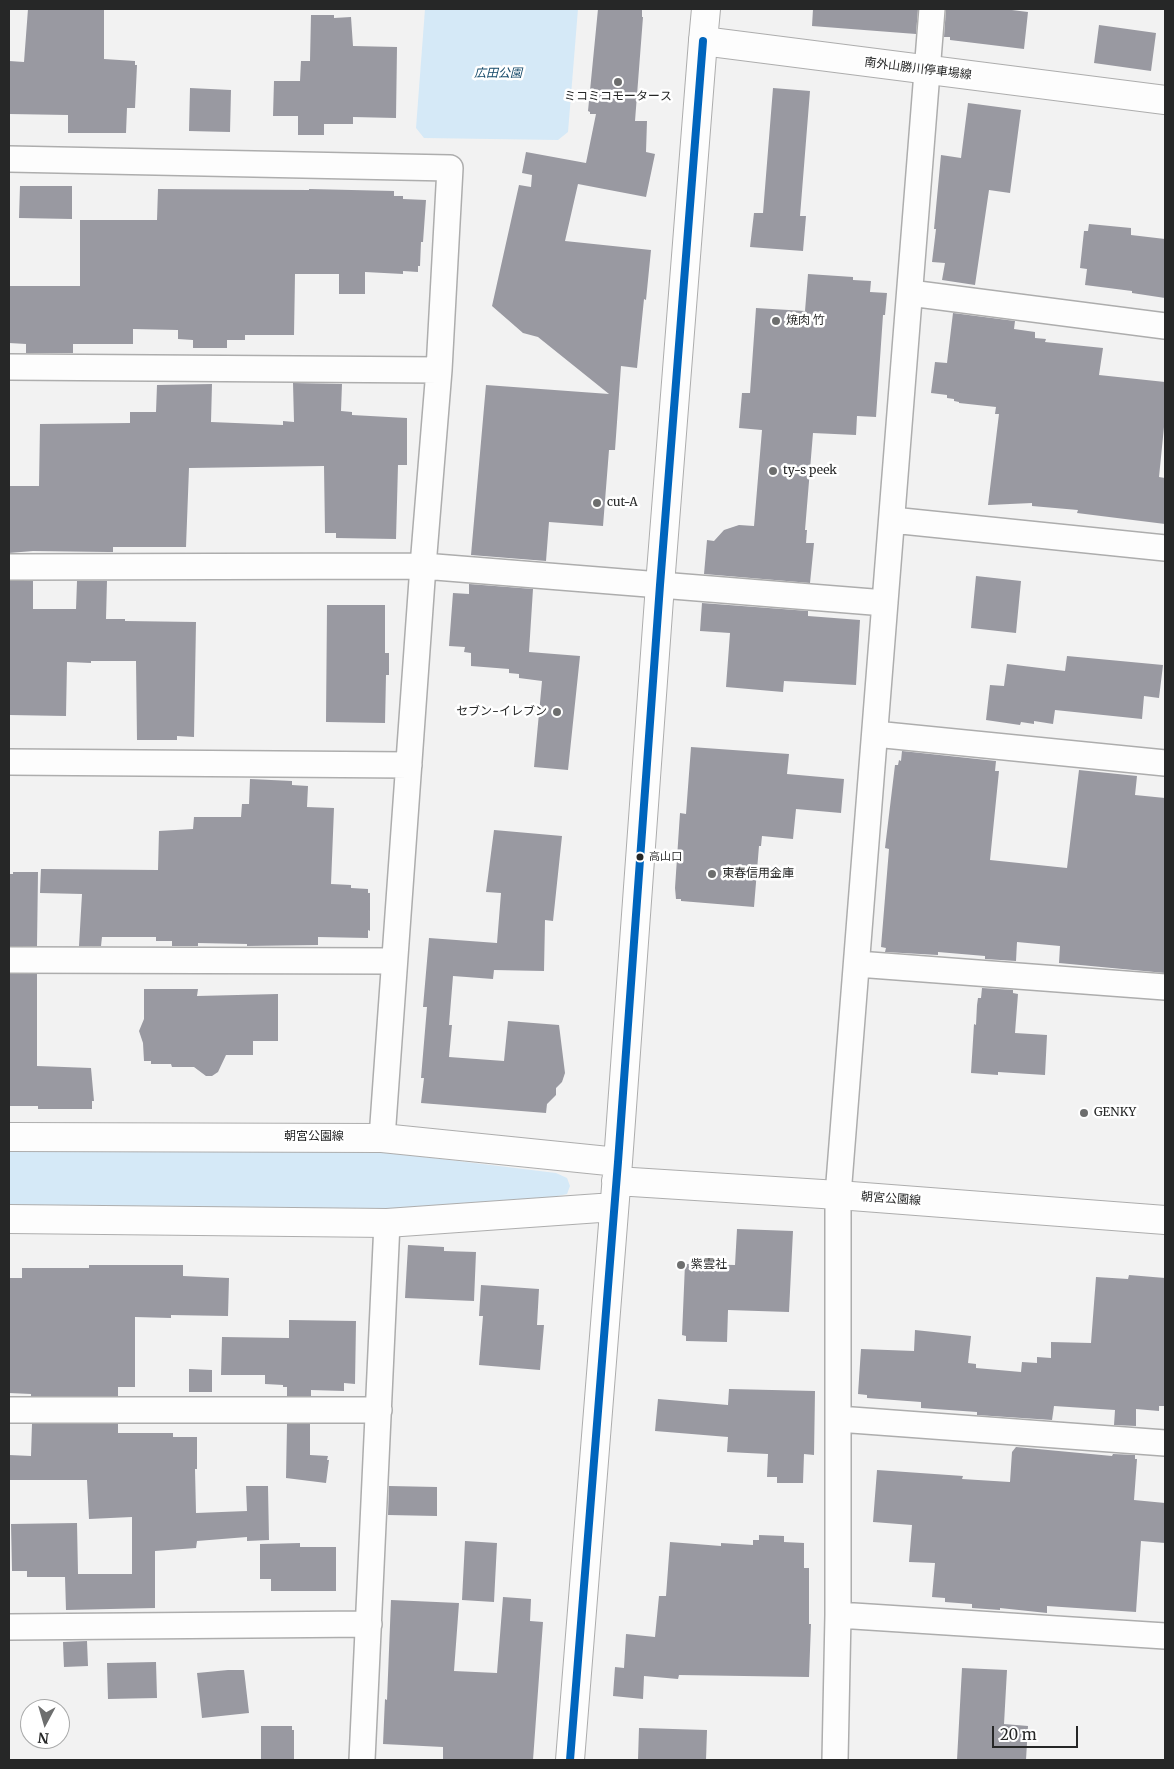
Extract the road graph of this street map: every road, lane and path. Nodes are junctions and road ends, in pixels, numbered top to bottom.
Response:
1 (706, 9) edge
2 (932, 9) edge
3 (703, 41) junction
4 (927, 71) junction
5 (1165, 100) edge
6 (9, 160) edge
7 (910, 293) junction
8 (1165, 326) edge
9 (9, 367) edge
10 (439, 370) junction
11 (892, 520) junction
12 (1165, 548) edge
13 (423, 566) junction
14 (9, 567) edge
15 (660, 585) junction
16 (885, 603) junction
17 (875, 734) junction
18 (9, 762) edge
19 (1165, 763) edge
20 (409, 765) junction
21 (9, 960) edge
22 (394, 962) junction
23 (857, 964) junction
24 (1165, 987) edge
25 (9, 1137) edge
26 (382, 1138) junction
27 (616, 1183) junction
28 (838, 1195) junction
29 (9, 1219) edge
30 (1165, 1220) edge
31 (387, 1223) junction
32 (9, 1410) edge
33 (379, 1410) junction
34 (838, 1420) junction
35 (1165, 1442) edge
36 (838, 1615) junction
37 (369, 1624) junction
38 (9, 1627) edge
39 (1165, 1636) edge
40 (362, 1760) edge
41 (570, 1760) edge
42 (835, 1760) edge

1 - 3 street
2 - 4 street
3 - 4 street, 南外山勝川停車場線
3 - 15 street
4 - 5 street, 南外山勝川停車場線
4 - 7 street
6 - 10 street
7 - 8 street
7 - 11 street
9 - 10 street
10 - 13 street
11 - 12 street
11 - 16 street
13 - 14 street
13 - 15 street
13 - 20 street
15 - 16 street
15 - 27 street
16 - 17 street
17 - 19 street
17 - 23 street
18 - 20 street
20 - 22 street
21 - 22 street
22 - 26 street
23 - 24 street
23 - 28 street
25 - 26 street, 朝宮公園線
26 - 27 street, 朝宮公園線
27 - 28 street, 朝宮公園線
27 - 31 street, 朝宮公園線
27 - 41 street
28 - 30 street, 朝宮公園線
28 - 34 street
29 - 31 street, 朝宮公園線
31 - 33 street
32 - 33 street
33 - 37 street
34 - 35 street
34 - 36 street
36 - 39 street
36 - 42 street
37 - 38 street
37 - 40 street

